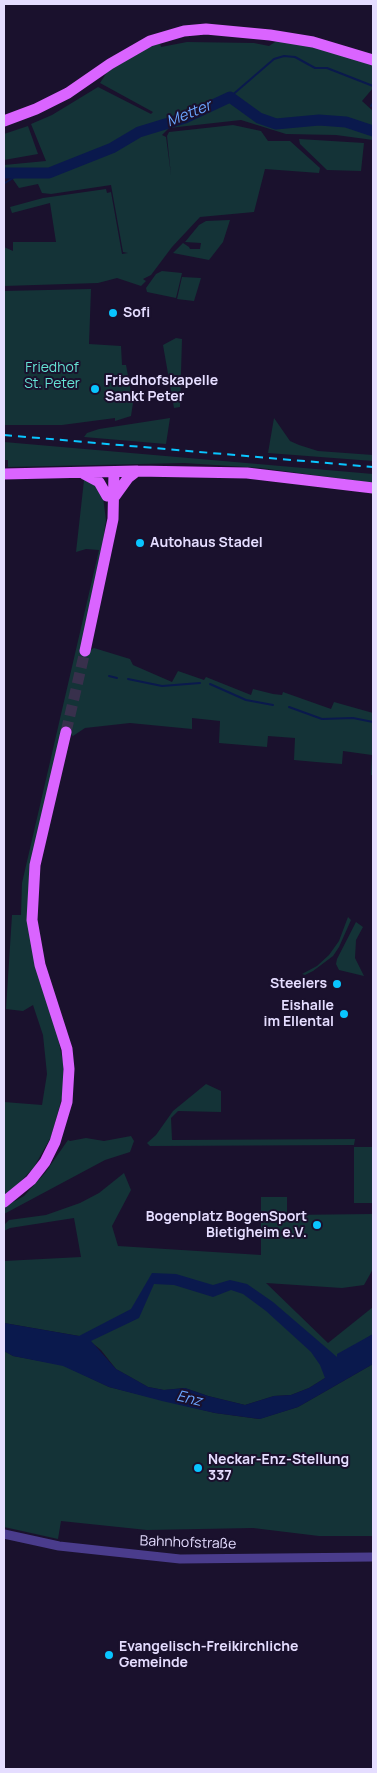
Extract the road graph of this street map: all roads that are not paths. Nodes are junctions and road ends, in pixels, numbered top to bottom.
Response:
1 (373, 60) edge
2 (4, 121) edge
3 (137, 471) junction
4 (110, 472) junction
5 (83, 473) junction
6 (4, 474) edge
7 (373, 488) edge
8 (111, 496) junction
9 (84, 651) tunnel mouth
10 (66, 732) tunnel mouth
11 (4, 1202) edge
12 (4, 1534) edge
13 (373, 1557) edge

1 - 2 main road
3 - 4 main road
3 - 7 main road
3 - 8 main road
4 - 5 main road
4 - 8 main road
5 - 6 main road
5 - 8 main road
8 - 9 main road
10 - 11 main road
12 - 13 street, Bahnhofstraße

